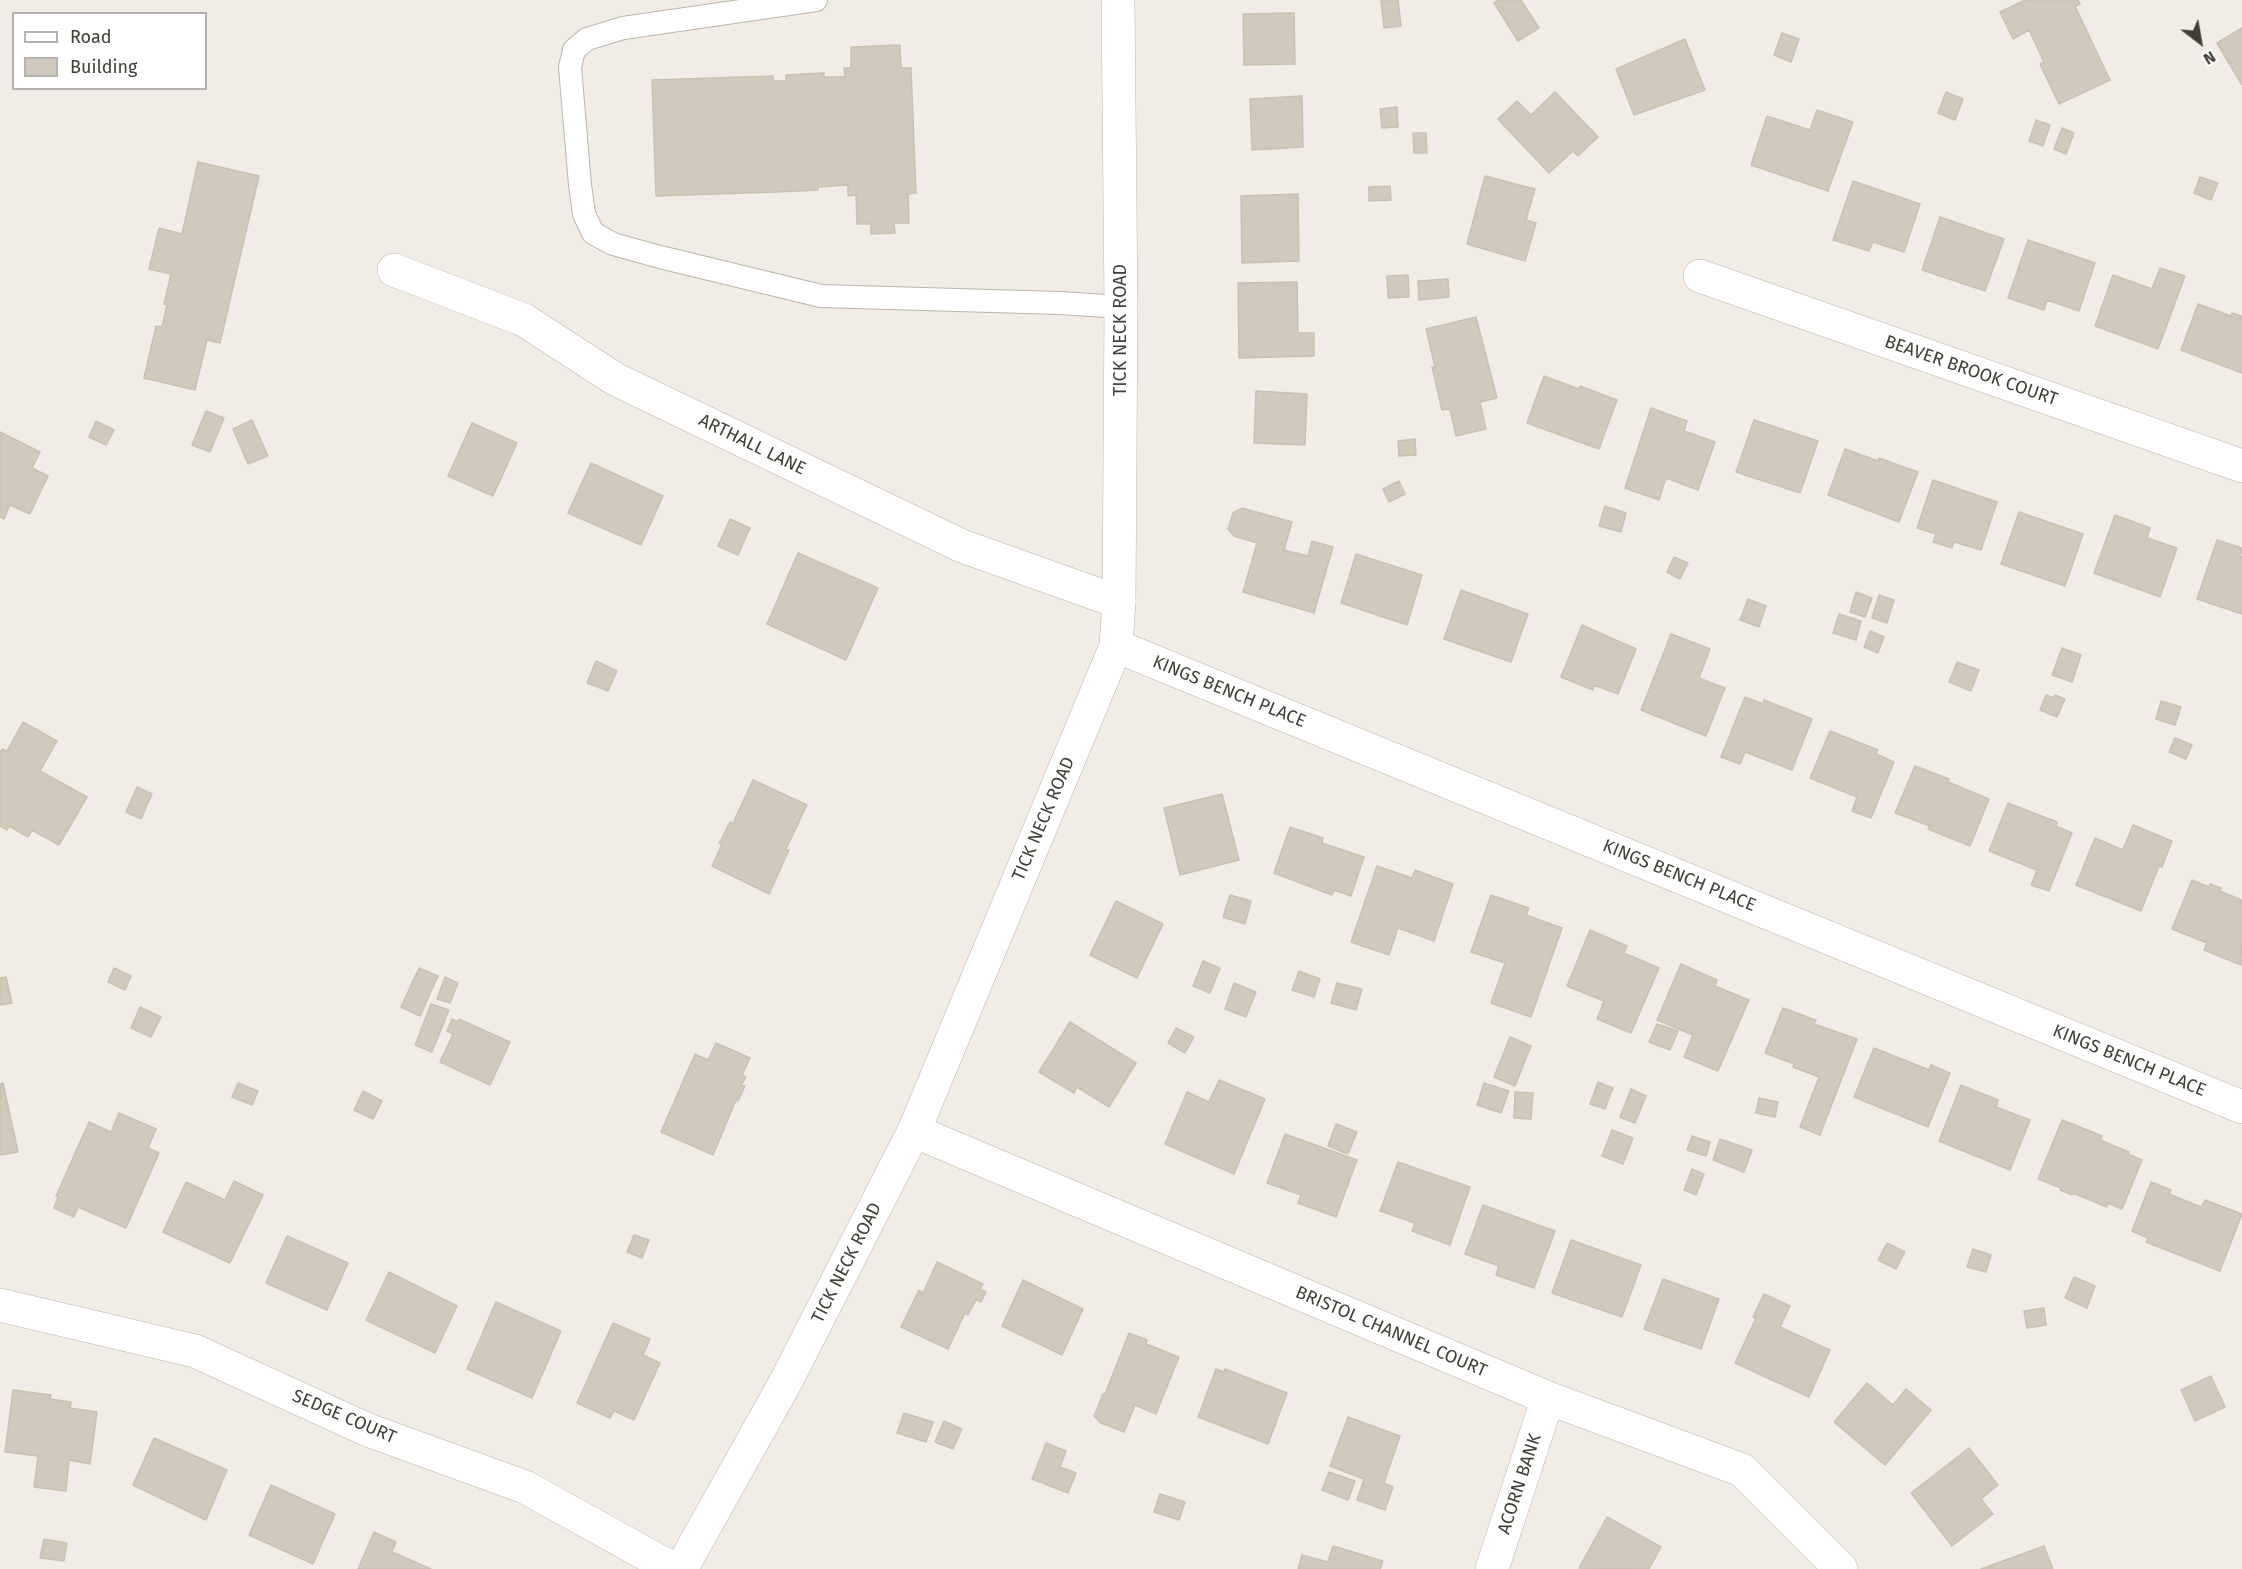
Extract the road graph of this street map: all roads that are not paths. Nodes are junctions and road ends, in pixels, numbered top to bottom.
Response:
1 (816, 0) edge
2 (1118, 0) edge
3 (394, 270) dead end
4 (1700, 276) dead end
5 (1121, 307) junction
6 (2242, 466) edge
7 (1119, 602) junction
8 (1116, 646) junction
9 (2242, 1107) edge
10 (914, 1131) junction
11 (0, 1305) edge
12 (1548, 1398) junction
13 (673, 1569) edge
14 (681, 1569) edge
15 (1492, 1569) edge
16 (1841, 1569) edge

1 - 5 lane
2 - 5 street, TICK NECK ROAD
3 - 7 street, ARTHALL LANE
4 - 6 street, BEAVER BROOK COURT
5 - 7 street, TICK NECK ROAD
7 - 8 street, TICK NECK ROAD
8 - 9 street, KINGS BENCH PLACE
8 - 10 street, TICK NECK ROAD
10 - 12 street, BRISTOL CHANNEL COURT
10 - 14 street, TICK NECK ROAD
11 - 13 street, SEDGE COURT
12 - 15 street, ACORN BANK
12 - 16 street, BRISTOL CHANNEL COURT

